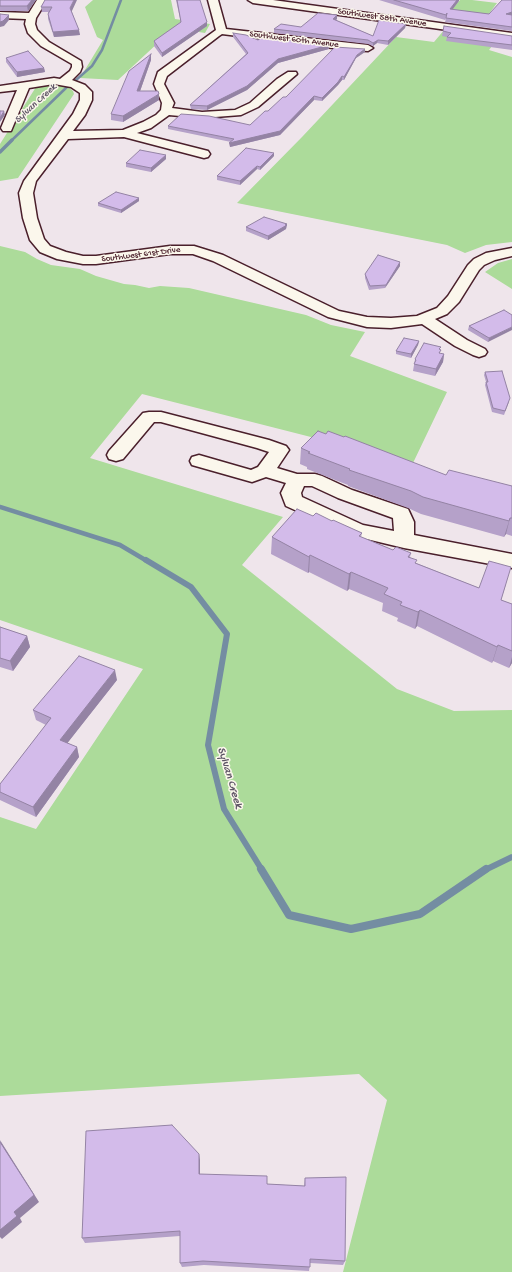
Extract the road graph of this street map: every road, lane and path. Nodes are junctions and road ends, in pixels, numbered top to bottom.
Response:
1 (42, 0) edge
2 (213, 0) edge
3 (253, 0) edge
4 (0, 15) edge
5 (32, 16) junction
6 (221, 31) junction
7 (512, 36) edge
8 (368, 48) edge
9 (292, 74) dead end
10 (63, 82) junction
11 (25, 85) junction
12 (0, 89) edge
13 (166, 111) junction
14 (7, 128) dead end
15 (124, 132) junction
16 (66, 135) junction
17 (204, 154) dead end
18 (512, 252) edge
19 (424, 319) junction
20 (479, 352) dead end
21 (116, 455) dead end
22 (199, 461) dead end
23 (265, 471) junction
24 (297, 480) junction
25 (404, 541) junction
26 (512, 561) edge

1 - 5 street
2 - 6 street
3 - 7 street, Southwest 58th Avenue
4 - 5 street
5 - 10 street
6 - 8 street, Southwest 60th Avenue
6 - 13 street
9 - 13 street
10 - 11 street, Southwest 61st Drive
10 - 16 street, Southwest 61st Drive
11 - 12 street, Southwest 61st Drive
11 - 14 street
13 - 15 street
15 - 16 street
15 - 17 street
16 - 19 street, Southwest 61st Drive
18 - 19 street, Southwest 61st Drive
19 - 20 street
21 - 23 street
22 - 23 street
23 - 24 street
24 - 25 street
24 - 25 street
25 - 26 street

